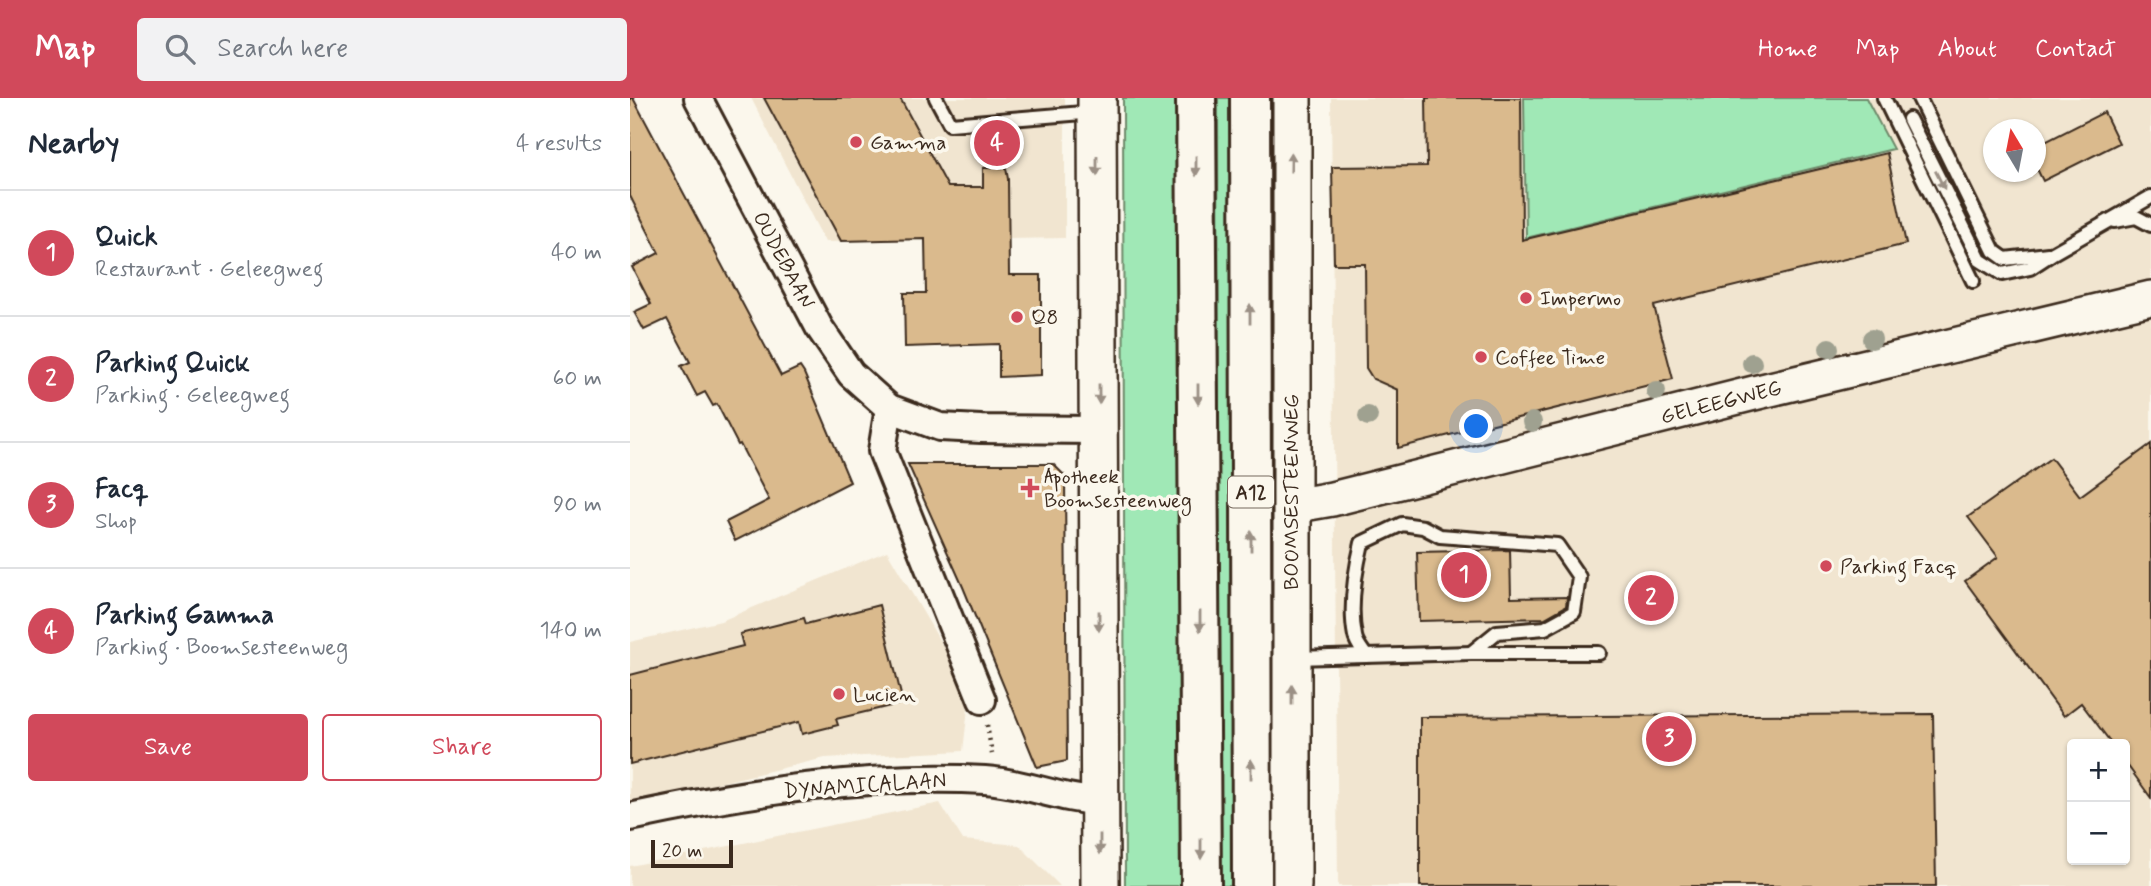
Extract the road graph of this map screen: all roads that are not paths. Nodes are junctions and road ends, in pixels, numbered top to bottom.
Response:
1 (698, 98) edge
2 (936, 98) edge
3 (1196, 98) edge
4 (1250, 98) edge
5 (1292, 98) edge
6 (1884, 98) edge
7 (1919, 98) edge
8 (1097, 105) edge
9 (1909, 120) dead end
10 (2151, 197) edge
11 (2108, 222) junction
12 (2151, 225) edge
13 (2053, 253) junction
14 (1973, 281) dead end
15 (2148, 296) edge
16 (889, 408) junction
17 (1099, 430) junction
18 (1292, 506) junction
19 (1471, 653) junction
20 (1599, 653) dead end
21 (1366, 656) junction
22 (1292, 658) junction
23 (982, 700) road end
24 (1100, 801) junction
25 (630, 817) edge
26 (1100, 886) edge
27 (1201, 886) edge
28 (1252, 886) edge
29 (1293, 886) edge

1 - 16 street, OUDEBAAN
2 - 8 lane
3 -> 27 highway, A12
28 -> 4 highway, A12
18 -> 5 main road, BOOMSESTEENWEG
6 - 14 lane
7 - 13 lane
8 -> 17 main road
9 -> 13 lane
10 - 11 lane
11 - 12 lane
11 - 13 lane
15 - 18 street, GELEEGWEG
16 - 17 street, OUDEBAAN
16 - 23 street
17 -> 24 main road
18 - 22 main road, BOOMSESTEENWEG
19 - 20 lane
19 - 21 lane
19 - 21 lane
21 - 22 lane
29 -> 22 main road, BOOMSESTEENWEG
24 - 25 street, DYNAMICALAAN
24 -> 26 main road

